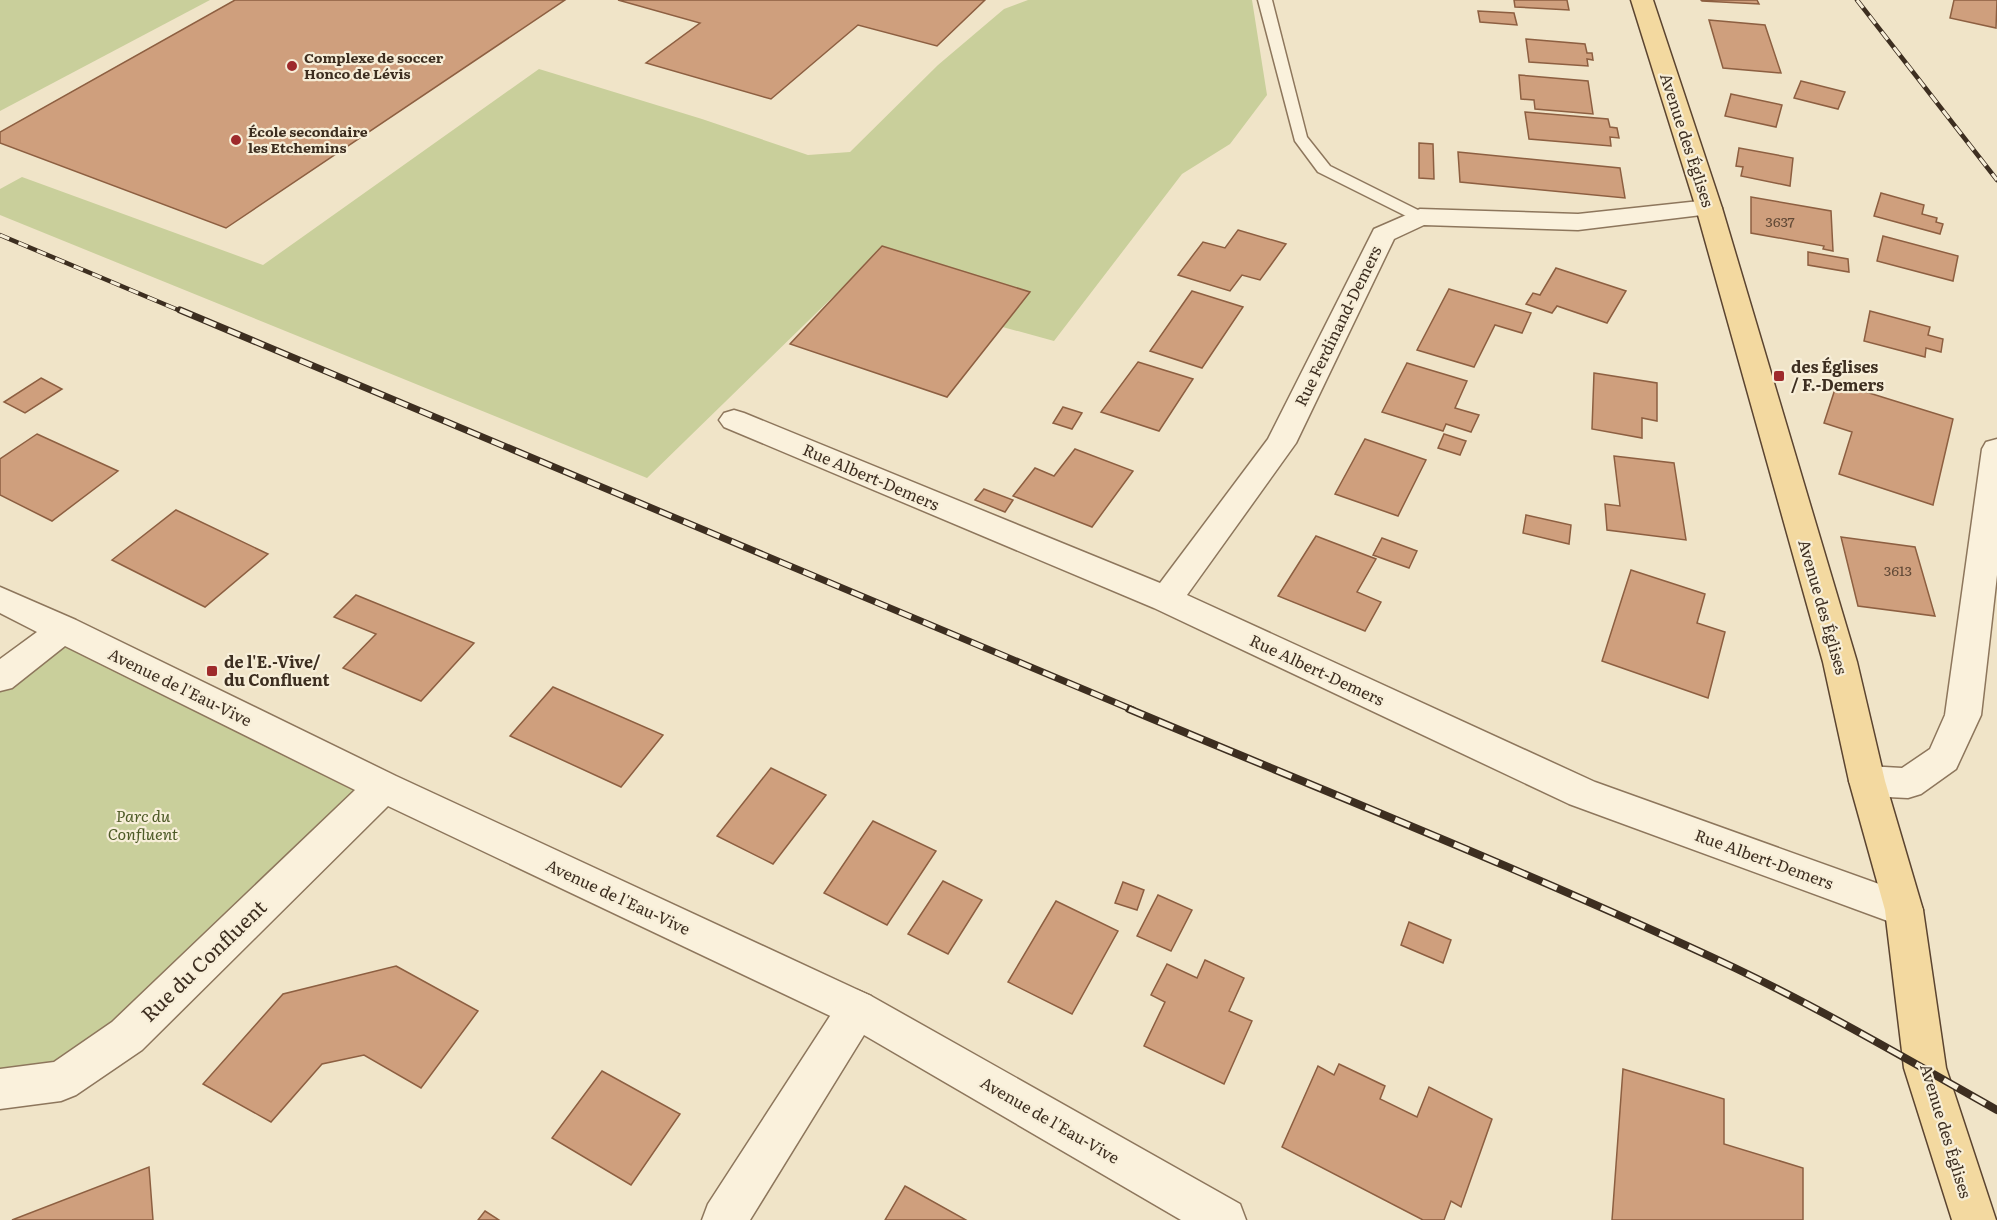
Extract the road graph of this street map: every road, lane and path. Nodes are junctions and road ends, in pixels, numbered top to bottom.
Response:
1 (1265, 0) edge
2 (1642, 0) edge
3 (1709, 208) junction
4 (1419, 217) junction
5 (734, 420) dead end
6 (1997, 449) edge
7 (0, 599) edge
8 (1166, 599) junction
9 (64, 629) junction
10 (0, 678) edge
11 (1867, 781) junction
12 (382, 787) junction
13 (1904, 910) junction
14 (857, 1009) junction
15 (0, 1089) edge
16 (724, 1220) edge
17 (1224, 1220) edge
18 (1974, 1220) edge

1 - 4 lane
2 - 3 main road, Avenue des Églises
3 - 4 street, Rue Ferdinand-Demers
3 - 11 main road, Avenue des Églises
4 - 8 street, Rue Ferdinand-Demers
5 - 8 street, Rue Albert-Demers
6 - 11 street
7 - 9 street, Avenue de l'Eau-Vive
8 - 13 street, Rue Albert-Demers
9 - 10 street
9 - 12 street, Avenue de l'Eau-Vive
11 - 13 main road, Avenue des Églises
12 - 14 street, Avenue de l'Eau-Vive
12 - 15 street, Rue du Confluent
13 - 18 main road, Avenue des Églises
14 - 16 street
14 - 17 street, Avenue de l'Eau-Vive

